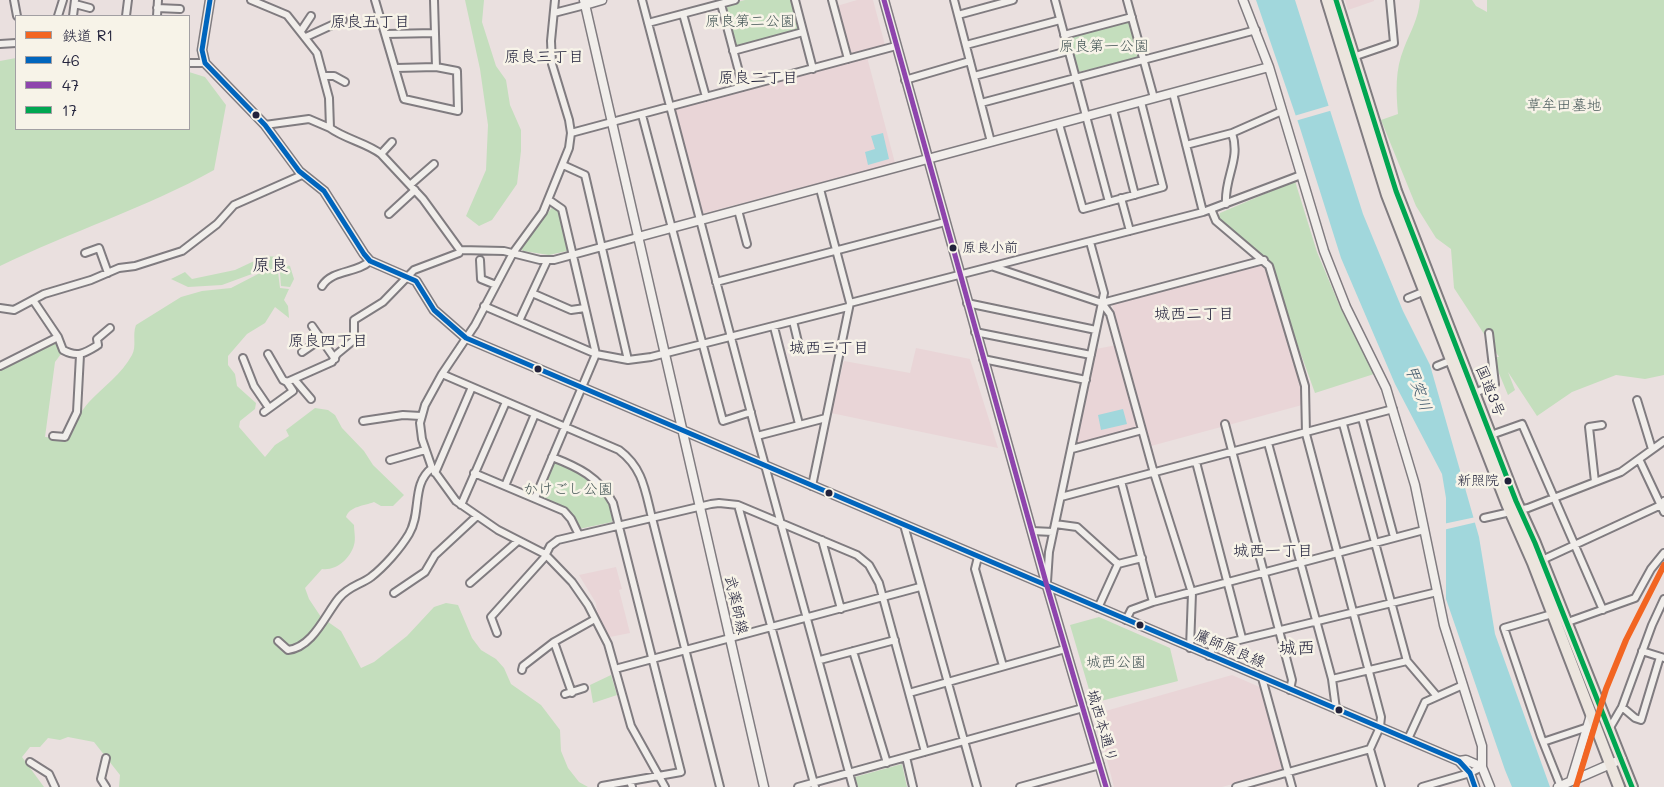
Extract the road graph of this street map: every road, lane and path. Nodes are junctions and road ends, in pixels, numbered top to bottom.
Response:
1 (14, 0) edge
2 (62, 0) edge
3 (128, 0) edge
4 (158, 0) edge
5 (210, 0) edge
6 (251, 0) edge
7 (375, 0) edge
8 (434, 0) edge
9 (555, 0) edge
10 (602, 0) edge
11 (642, 0) edge
12 (735, 0) edge
13 (795, 0) edge
14 (832, 0) edge
15 (884, 0) edge
16 (954, 0) edge
17 (1013, 0) edge
18 (1055, 0) edge
19 (1128, 0) edge
20 (1243, 0) edge
21 (1326, 0) edge
22 (1336, 0) edge
23 (1390, 0) edge
24 (75, 2) edge
25 (585, 2) edge
26 (721, 4) junction
27 (90, 8) dead end
28 (158, 8) junction
29 (180, 9) dead end
30 (554, 13) junction
31 (683, 14) junction
32 (17, 15) edge
33 (58, 15) edge
34 (73, 15) edge
35 (126, 15) edge
36 (157, 15) edge
37 (958, 15) junction
38 (311, 16) dead end
39 (1132, 17) junction
40 (343, 20) dead end
41 (1060, 20) junction
42 (648, 24) junction
43 (1256, 30) junction
44 (300, 31) junction
45 (803, 32) junction
46 (435, 33) junction
47 (386, 34) junction
48 (1064, 35) junction
49 (306, 37) junction
50 (15, 43) edge
51 (1, 44) edge
52 (966, 45) junction
53 (896, 46) junction
54 (733, 51) junction
55 (1068, 51) junction
56 (1353, 56) junction
57 (848, 59) junction
58 (1144, 60) junction
59 (970, 61) junction
60 (190, 63) edge
61 (205, 63) junction
62 (436, 67) junction
63 (1268, 67) junction
64 (396, 68) junction
65 (813, 69) junction
66 (324, 76) junction
67 (974, 76) junction
68 (1076, 78) junction
69 (905, 80) junction
70 (345, 82) dead end
71 (743, 87) junction
72 (1173, 93) junction
73 (706, 97) junction
74 (1154, 98) junction
75 (1141, 102) junction
76 (981, 104) junction
77 (670, 106) junction
78 (1113, 109) junction
79 (1282, 111) junction
80 (642, 115) junction
81 (1086, 116) junction
82 (612, 123) junction
83 (1059, 124) junction
84 (265, 125) junction
85 (330, 128) junction
86 (571, 133) junction
87 (1232, 133) junction
88 (392, 142) dead end
89 (991, 142) junction
90 (1186, 145) junction
91 (381, 154) junction
92 (927, 160) junction
93 (434, 164) dead end
94 (563, 165) junction
95 (302, 175) junction
96 (1301, 175) junction
97 (413, 188) junction
98 (820, 189) junction
99 (1135, 195) junction
100 (1121, 198) junction
101 (549, 200) junction
102 (1109, 202) junction
103 (1226, 204) junction
104 (738, 210) junction
105 (1211, 210) junction
106 (1203, 212) junction
107 (389, 214) dead end
108 (700, 220) junction
109 (945, 222) junction
110 (671, 228) junction
111 (1130, 231) junction
112 (638, 237) junction
113 (1090, 242) junction
114 (747, 244) dead end
115 (602, 247) junction
116 (460, 250) junction
117 (836, 250) junction
118 (85, 253) dead end
119 (513, 253) junction
120 (573, 255) junction
121 (480, 260) dead end
122 (546, 260) junction
123 (1264, 260) junction
124 (370, 261) junction
125 (994, 267) junction
126 (108, 273) junction
127 (960, 275) junction
128 (407, 276) junction
129 (716, 282) junction
130 (496, 284) junction
131 (322, 286) dead end
132 (1425, 292) junction
133 (532, 293) junction
134 (1408, 298) dead end
135 (33, 300) junction
136 (967, 303) junction
137 (1102, 303) junction
138 (849, 305) junction
139 (484, 306) junction
140 (0, 308) edge
141 (585, 308) junction
142 (518, 320) junction
143 (793, 321) junction
144 (312, 326) dead end
145 (774, 326) junction
146 (110, 328) dead end
147 (1096, 330) junction
148 (975, 332) junction
149 (1489, 333) dead end
150 (58, 337) junction
151 (466, 338) junction
152 (732, 338) junction
153 (321, 339) junction
154 (798, 342) dead end
155 (702, 344) junction
156 (302, 352) dead end
157 (268, 354) dead end
158 (596, 354) junction
159 (665, 354) junction
160 (80, 355) junction
161 (1091, 355) junction
162 (243, 358) dead end
163 (335, 359) junction
164 (983, 359) junction
165 (628, 360) junction
166 (1452, 360) junction
167 (0, 366) edge
168 (1437, 366) dead end
169 (442, 374) junction
170 (294, 378) junction
171 (1086, 380) junction
172 (288, 382) junction
173 (472, 387) junction
174 (581, 388) junction
175 (1475, 393) junction
176 (311, 398) dead end
177 (1638, 400) dead end
178 (506, 402) junction
179 (1393, 409) junction
180 (751, 412) junction
181 (535, 414) junction
182 (422, 416) junction
183 (826, 418) junction
184 (1362, 418) junction
185 (363, 421) dead end
186 (799, 424) junction
187 (1225, 424) dead end
188 (1343, 424) junction
189 (1602, 425) dead end
190 (565, 427) junction
191 (683, 430) junction
192 (1142, 430) junction
193 (1306, 434) junction
194 (1492, 435) junction
195 (53, 436) dead end
196 (757, 436) junction
197 (1664, 441) edge
198 (1268, 444) junction
199 (1072, 449) junction
200 (1652, 449) junction
201 (425, 450) junction
202 (1232, 452) junction
203 (552, 457) junction
204 (1639, 459) junction
205 (390, 460) dead end
206 (1196, 462) junction
207 (766, 466) junction
208 (433, 471) junction
209 (1154, 473) junction
210 (474, 474) junction
211 (1121, 481) junction
212 (1595, 482) junction
213 (505, 486) junction
214 (812, 486) junction
215 (1061, 497) junction
216 (1555, 497) junction
217 (535, 498) junction
218 (738, 505) junction
219 (461, 506) junction
220 (1663, 506) edge
221 (700, 507) junction
222 (1516, 511) junction
223 (477, 516) junction
224 (652, 518) junction
225 (1484, 518) dead end
226 (782, 523) junction
227 (1055, 524) junction
228 (904, 525) junction
229 (618, 526) junction
230 (1424, 530) junction
231 (1032, 531) junction
232 (1054, 532) junction
233 (579, 534) junction
234 (1394, 537) junction
235 (822, 540) junction
236 (518, 541) junction
237 (1375, 541) junction
238 (1576, 545) junction
239 (1337, 552) junction
240 (1664, 553) edge
241 (545, 554) junction
242 (978, 557) junction
243 (1142, 558) junction
244 (1542, 560) junction
245 (1300, 562) junction
246 (1118, 564) junction
247 (1264, 572) junction
248 (470, 583) dead end
249 (1228, 583) junction
250 (1046, 586) junction
251 (920, 587) junction
252 (1437, 592) junction
253 (394, 593) dead end
254 (1192, 593) junction
255 (883, 598) junction
256 (1664, 599) edge
257 (1152, 602) junction
258 (1391, 602) junction
259 (1098, 608) junction
260 (841, 609) junction
261 (1603, 610) junction
262 (1353, 612) junction
263 (1552, 614) junction
264 (808, 618) junction
265 (595, 619) junction
266 (1126, 620) junction
267 (1316, 621) junction
268 (1566, 622) junction
269 (772, 627) junction
270 (1279, 631) junction
271 (497, 633) dead end
272 (1242, 638) junction
273 (730, 639) junction
274 (278, 640) dead end
275 (895, 640) junction
276 (554, 642) junction
277 (1190, 648) junction
278 (1065, 649) junction
279 (685, 650) junction
280 (853, 651) junction
281 (1642, 651) junction
282 (1209, 656) junction
283 (1662, 657) edge
284 (652, 659) junction
285 (820, 660) junction
286 (1407, 661) junction
287 (1003, 666) junction
288 (615, 669) junction
289 (522, 670) dead end
290 (1369, 670) junction
291 (1262, 678) junction
292 (1332, 679) junction
293 (948, 682) junction
294 (1463, 685) junction
295 (584, 688) dead end
296 (1290, 690) junction
297 (909, 694) junction
298 (1436, 695) junction
299 (1622, 707) junction
300 (1083, 708) junction
301 (1336, 709) junction
302 (1591, 716) junction
303 (1380, 727) junction
304 (1588, 728) junction
305 (1609, 730) junction
306 (1408, 739) junction
307 (1600, 740) junction
308 (965, 742) junction
309 (1543, 742) junction
310 (1370, 749) junction
311 (925, 752) junction
312 (106, 758) dead end
313 (906, 758) junction
314 (1622, 760) junction
315 (1459, 761) junction
316 (30, 762) dead end
317 (887, 762) junction
318 (1611, 764) junction
319 (1100, 765) junction
320 (1482, 767) junction
321 (1288, 772) junction
322 (850, 773) junction
323 (1470, 773) junction
324 (659, 777) junction
325 (1571, 781) junction
326 (631, 784) edge
327 (814, 785) edge
328 (602, 786) dead end
329 (55, 787) edge
330 (106, 787) edge
331 (665, 787) edge
332 (720, 787) edge
333 (764, 787) edge
334 (798, 787) edge
335 (853, 787) edge
336 (913, 787) edge
337 (977, 787) edge
338 (1020, 787) edge
339 (1106, 787) edge
340 (1236, 787) edge
341 (1292, 787) edge
342 (1381, 787) edge
343 (1422, 787) edge
344 (1475, 787) edge
345 (1490, 787) edge
346 (1560, 787) edge
347 (1619, 787) edge
348 (1632, 787) edge

1 - 32 street
2 - 33 street
3 - 35 street
4 - 28 street
5 - 61 street
6 - 44 street
7 - 47 street
8 - 46 street
9 - 30 street
10 - 25 street
11 - 42 street
12 - 26 street
13 - 45 street
14 - 57 street
15 - 53 street, 城西本通り
16 - 37 street
17 - 37 street
18 - 41 street
19 - 39 street
20 - 43 street
21 - 132 highway, 国道3号
22 - 56 highway, 国道3号
23 - 56 street
24 - 27 street
24 - 34 street
25 - 30 street
25 - 82 street, 武薬師線
26 - 31 street
26 - 54 street
28 - 29 street
28 - 36 street
30 - 86 street
31 - 42 street
31 - 73 street
37 - 52 street
38 - 44 street
39 - 48 street
39 - 58 street
40 - 49 street
41 - 48 street
41 - 52 street
42 - 77 street
43 - 58 street
43 - 63 street
44 - 49 street
45 - 54 street
45 - 65 street
46 - 47 street
46 - 62 street
47 - 64 street
48 - 55 street
49 - 66 street
50 - 51 street
52 - 59 street
53 - 57 street
53 - 69 street, 城西本通り
54 - 71 street
55 - 67 street
55 - 68 street
56 - 175 highway, 国道3号
57 - 65 street
58 - 68 street
58 - 74 street
59 - 67 street
59 - 69 street
60 - 61 street
61 - 84 street
62 - 64 street
62 - 64 street
63 - 72 street
63 - 79 street
65 - 71 street
66 - 70 street
66 - 85 street
67 - 76 street
68 - 76 street
68 - 81 street
69 - 92 street, 城西本通り
71 - 73 street
72 - 74 street
72 - 90 street
73 - 77 street
74 - 75 street
75 - 78 street
75 - 99 street
76 - 89 street
77 - 80 street
77 - 108 street
78 - 81 street
78 - 99 street
79 - 87 street
79 - 96 street
80 - 82 street
80 - 110 street
81 - 83 street
81 - 102 street
82 - 86 street
82 - 112 street, 武薬師線
83 - 89 street
83 - 102 street
84 - 85 street
84 - 95 street
85 - 91 street
86 - 94 street
87 - 90 street
87 - 103 street
88 - 91 street
89 - 92 street
90 - 106 street
91 - 97 street
92 - 98 street
92 - 109 street, 城西本通り
93 - 97 street
94 - 101 street
94 - 115 street
95 - 124 street
95 - 126 street
96 - 103 street
96 - 179 street
97 - 107 street
97 - 116 street
98 - 104 street
98 - 117 street
99 - 100 street
100 - 102 street
100 - 111 street
101 - 119 street
101 - 120 street
103 - 105 street
104 - 108 street
104 - 114 street
105 - 106 street
105 - 123 street
106 - 111 street
108 - 110 street
108 - 129 street
109 - 117 street
109 - 127 street, 城西本通り
110 - 112 street
110 - 155 street
111 - 113 street
112 - 115 street
112 - 159 street, 武薬師線
113 - 125 street
113 - 137 street
115 - 120 street
115 - 165 street
116 - 119 street
116 - 128 street
117 - 129 street
117 - 138 street
118 - 126 street
119 - 122 street
119 - 130 street
120 - 122 street
120 - 141 street
121 - 130 street
122 - 133 street
123 - 137 street
123 - 193 street
124 - 128 street
124 - 131 street
125 - 127 street
125 - 137 street
126 - 135 street
127 - 136 street, 城西本通り
127 - 138 street
128 - 151 street, 鷹師原良線
128 - 163 street
129 - 152 street
130 - 139 street
132 - 134 street
132 - 166 highway, 国道3号
133 - 141 street
133 - 142 street
135 - 140 street
135 - 150 street
136 - 147 street
136 - 148 street, 城西本通り
137 - 147 street
137 - 192 street
138 - 143 street
138 - 183 street
139 - 142 street
139 - 151 street
141 - 158 street
142 - 158 street
143 - 145 street
143 - 154 street
144 - 153 street
145 - 152 street
145 - 186 street
146 - 160 street
147 - 161 street
148 - 161 street
148 - 164 street, 城西本通り
149 - 175 street
150 - 160 street
150 - 167 street
151 - 169 street
151 - 174 street, 鷹師原良線
152 - 155 street
152 - 180 street
153 - 156 street
153 - 163 street
155 - 159 street
155 - 180 street
157 - 172 street
158 - 165 street
158 - 174 street
159 - 165 street
159 - 191 street, 武薬師線
160 - 195 street
161 - 171 street
162 - 172 street
163 - 170 street
164 - 171 street
164 - 231 street, 城西本通り
166 - 168 street
166 - 222 highway, 国道3号
169 - 173 street
169 - 182 street
170 - 172 street
170 - 176 street
171 - 199 street
173 - 178 street
173 - 208 street
174 - 190 street
174 - 191 street, 鷹師原良線
175 - 194 highway, 国道3号
177 - 200 street
178 - 181 street
178 - 210 street
179 - 184 street
179 - 230 street
180 - 196 street
181 - 190 street
181 - 213 street
182 - 185 street
182 - 201 street
183 - 186 street
183 - 214 street
184 - 188 street
184 - 234 street
186 - 196 street
187 - 202 street
188 - 193 street
188 - 237 street
189 - 212 street
190 - 203 street
190 - 224 street
191 - 207 street, 鷹師原良線
191 - 221 street, 武薬師線
192 - 199 street
192 - 209 street
193 - 198 street
193 - 239 street
194 - 216 street
194 - 222 highway, 国道3号
196 - 207 street
197 - 200 street
198 - 202 street
198 - 245 street
199 - 215 street
200 - 204 street
201 - 205 street
201 - 208 street
202 - 206 street
202 - 247 street
203 - 217 street
203 - 229 street
204 - 212 street
204 - 220 street
206 - 209 street
206 - 249 street
207 - 214 street, 鷹師原良線
207 - 226 street
208 - 219 street
208 - 274 street
209 - 211 street
209 - 254 street
210 - 213 street
210 - 219 street
211 - 215 street
211 - 243 street
212 - 216 street
213 - 217 street
214 - 228 street, 鷹師原良線
215 - 227 street
216 - 222 street
216 - 238 street
217 - 233 street
218 - 221 street
218 - 226 street
218 - 269 street
219 - 223 street
220 - 238 street
221 - 224 street
221 - 273 street, 武薬師線
222 - 225 street
222 - 244 highway, 国道3号
222 - 263 highway, 国道3号
223 - 236 street
223 - 253 street
224 - 229 street
224 - 279 street
226 - 235 street
226 - 264 street
227 - 232 street
227 - 246 street
228 - 242 street, 鷹師原良線
228 - 251 street
229 - 233 street
229 - 284 street
230 - 234 street
230 - 252 street
231 - 232 street
231 - 250 street, 城西本通り
232 - 250 street
233 - 241 street
234 - 237 street
235 - 255 street
235 - 260 street
236 - 241 street
236 - 248 street
237 - 239 street
237 - 258 street
238 - 244 street
238 - 261 street
239 - 245 street
239 - 262 street
240 - 261 street
241 - 265 street
241 - 271 street
242 - 250 street, 鷹師原良線
242 - 287 street
243 - 246 street
243 - 257 street
244 - 268 highway, 国道3号
245 - 247 street
245 - 267 street
246 - 259 street
247 - 249 street
247 - 270 street
249 - 254 street
249 - 272 street
250 - 259 street, 鷹師原良線
250 - 278 street, 城西本通り
251 - 255 street
251 - 293 street
252 - 258 street
252 - 294 street
254 - 257 street
254 - 277 street
255 - 260 street
255 - 275 street
256 - 281 street
257 - 266 street
258 - 262 street
258 - 286 street
259 - 266 street, 鷹師原良線
260 - 264 street
261 - 268 street
262 - 267 street
262 - 290 street
263 - 302 highway, 国道3号
263 - 309 street
264 - 269 street
264 - 285 street
265 - 276 street
265 - 288 street
266 - 277 street, 鷹師原良線
267 - 270 street
267 - 292 street
268 - 305 highway, 国道3号
269 - 273 street
269 - 327 street
270 - 272 street
270 - 296 street
272 - 282 street
273 - 279 street
273 - 333 street, 武薬師線
275 - 280 street
275 - 297 street
276 - 289 street
276 - 295 street
277 - 282 street, 鷹師原良線
278 - 287 street
278 - 300 street, 城西本通り
279 - 284 street
279 - 332 street
280 - 285 street
280 - 317 street
281 - 283 street
281 - 299 street
282 - 291 street, 鷹師原良線
283 - 299 street
284 - 288 street
284 - 324 street
285 - 322 street
286 - 290 street
286 - 298 street
287 - 293 street
288 - 324 street
290 - 292 street
290 - 303 street
291 - 296 street, 鷹師原良線
291 - 321 street
292 - 301 street
293 - 297 street
293 - 308 street
294 - 298 street
294 - 320 street
296 - 301 street, 鷹師原良線
297 - 311 street
298 - 306 street
299 - 305 street
300 - 308 street
300 - 319 street, 城西本通り
301 - 303 street, 鷹師原良線
302 - 304 street
302 - 307 highway, 国道3号
303 - 306 street, 鷹師原良線
303 - 310 street
304 - 309 street
304 - 325 street
305 - 307 street
305 - 314 highway, 国道3号
306 - 315 street, 鷹師原良線
307 - 318 highway, 国道3号
308 - 311 street
308 - 337 street
309 - 346 street
310 - 321 street
310 - 342 street
311 - 313 street
312 - 330 street
313 - 317 street
313 - 336 street
314 - 318 street
314 - 348 highway, 国道3号
315 - 320 street, 鷹師原良線
315 - 323 street, 鷹師原良線
316 - 329 street
317 - 322 street
318 - 325 street
318 - 347 highway, 国道3号
319 - 338 street
319 - 339 street, 城西本通り
320 - 323 street
320 - 345 street
321 - 340 street
321 - 341 street
322 - 327 street
322 - 335 street
323 - 343 street
323 - 344 street, 鷹師原良線
324 - 326 street
324 - 331 street
325 - 346 street
326 - 328 street
327 - 334 street

